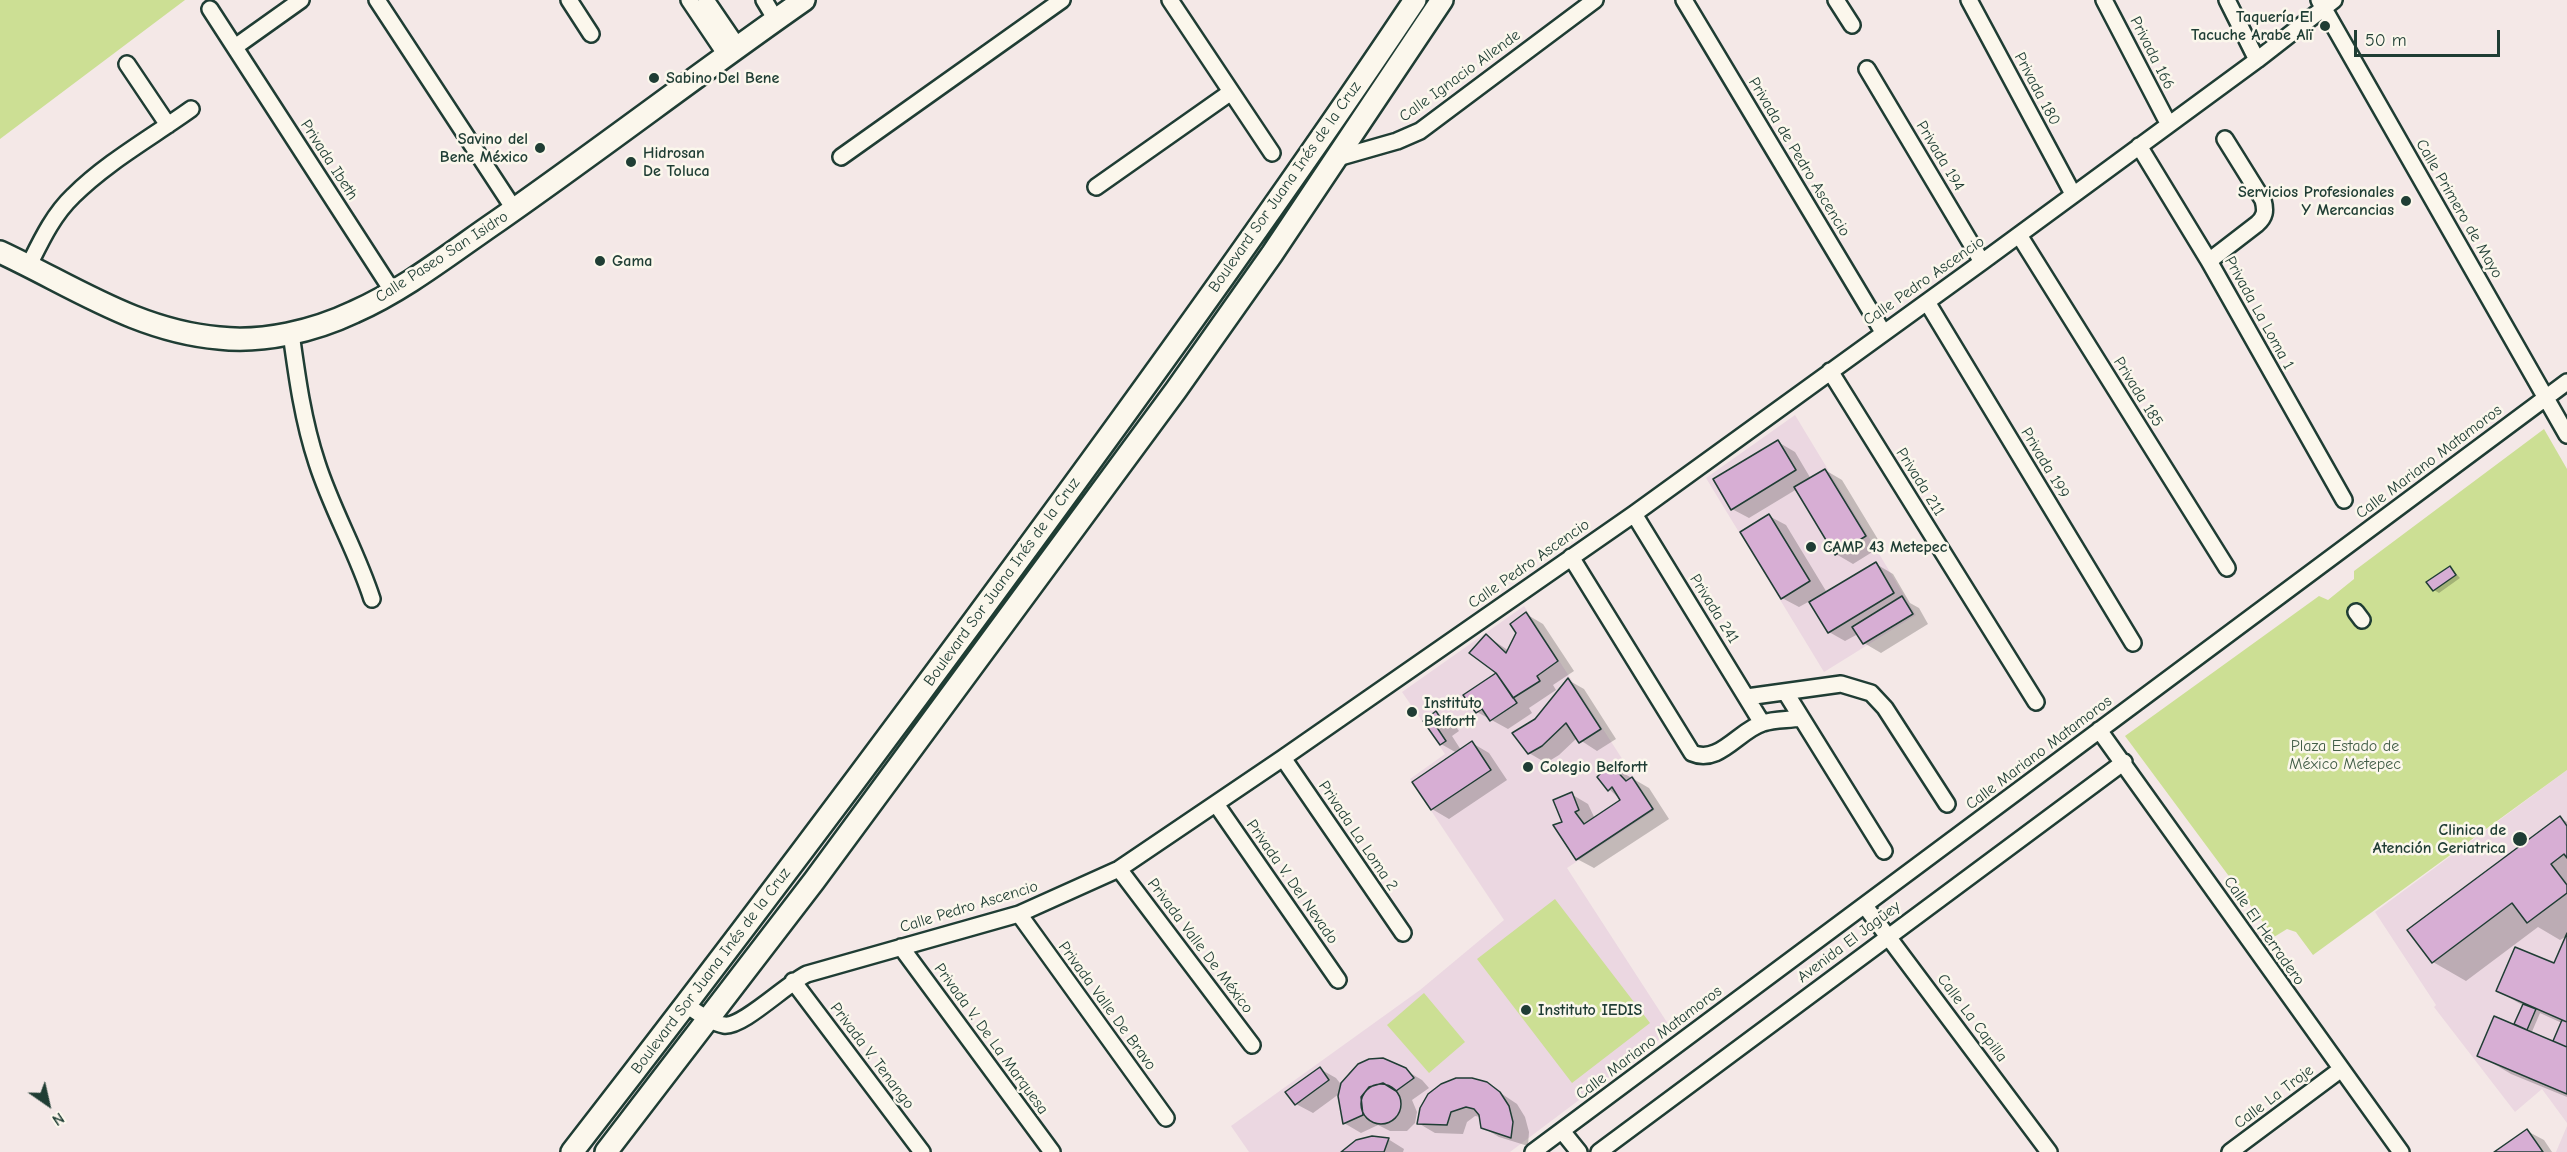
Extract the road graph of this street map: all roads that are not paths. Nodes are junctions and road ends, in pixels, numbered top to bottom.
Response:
1 (301, 0) edge
2 (377, 0) edge
3 (569, 0) edge
4 (689, 0) edge
5 (706, 0) edge
6 (764, 0) edge
7 (804, 0) edge
8 (1062, 0) edge
9 (1170, 0) edge
10 (1415, 0) edge
11 (1442, 0) edge
12 (1595, 0) edge
13 (1684, 0) edge
14 (1836, 0) edge
15 (1969, 0) edge
16 (2104, 0) edge
17 (2227, 0) edge
18 (2326, 3) edge
19 (210, 9) dead end
20 (776, 20) junction
21 (1852, 26) dead end
22 (591, 34) dead end
23 (235, 47) junction
24 (732, 51) junction
25 (2257, 60) junction
26 (127, 64) dead end
27 (1867, 69) dead end
28 (1231, 92) junction
29 (191, 109) dead end
30 (2168, 123) junction
31 (168, 125) junction
32 (2225, 139) dead end
33 (2139, 146) junction
34 (1272, 153) dead end
35 (840, 157) dead end
36 (1334, 159) junction
37 (1096, 187) dead end
38 (2073, 194) junction
39 (514, 209) junction
40 (2019, 235) junction
41 (0, 252) edge
42 (2209, 261) junction
43 (1982, 262) junction
44 (29, 266) junction
45 (393, 292) junction
46 (1927, 302) junction
47 (1883, 332) junction
48 (291, 333) junction
49 (1830, 371) junction
50 (2567, 382) edge
51 (2546, 398) junction
52 (2567, 435) edge
53 (2344, 500) dead end
54 (1634, 514) junction
55 (1571, 556) junction
56 (2227, 568) dead end
57 (372, 599) dead end
58 (2133, 643) dead end
59 (1786, 693) junction
60 (1747, 697) junction
61 (2036, 702) dead end
62 (1800, 718) junction
63 (1762, 723) junction
64 (2099, 730) junction
65 (1283, 758) junction
66 (2124, 762) junction
67 (1216, 804) junction
68 (1947, 804) dead end
69 (1884, 851) dead end
70 (1119, 869) junction
71 (1865, 906) junction
72 (1019, 914) junction
73 (1403, 933) dead end
74 (1888, 935) junction
75 (901, 947) junction
76 (1338, 980) dead end
77 (792, 981) junction
78 (686, 1005) junction
79 (710, 1019) junction
80 (1252, 1045) dead end
81 (2340, 1070) junction
82 (1166, 1118) dead end
83 (1562, 1131) junction
84 (572, 1152) edge
85 (606, 1152) edge
86 (922, 1152) edge
87 (1052, 1152) edge
88 (1533, 1152) edge
89 (1579, 1152) edge
90 (1599, 1152) edge
91 (2048, 1152) edge
92 (2230, 1152) edge
93 (2401, 1152) edge

1 - 23 street
2 - 39 street
3 - 22 street
4 - 24 street
5 - 24 street
6 - 20 street
7 - 20 main road, Calle Paseo San Isidro
8 - 35 street
9 - 28 street
10 - 78 main road, Boulevard Sor Juana Inés de la Cruz
11 - 36 main road, Boulevard Sor Juana Inés de la Cruz
12 - 36 street, Calle Ignacio Allende
13 - 47 street, Privada de Pedro Ascencio
14 - 21 street
15 - 38 street, Privada 180
16 - 30 street, Privada 166
17 - 25 street
18 - 25 street, Calle Pedro Ascencio
18 - 51 street, Calle Primero de Mayo
19 - 23 street, Privada Ibeth
20 - 24 main road, Calle Paseo San Isidro
23 - 45 street, Privada Ibeth
24 - 39 main road, Calle Paseo San Isidro
25 - 30 street, Calle Pedro Ascencio
26 - 31 street
27 - 43 street, Privada 194
28 - 34 street
28 - 37 street
29 - 31 street
30 - 33 street, Calle Pedro Ascencio
31 - 44 street
32 - 42 street
33 - 38 street, Calle Pedro Ascencio
33 - 42 street, Privada La Loma 1
36 - 79 main road, Boulevard Sor Juana Inés de la Cruz
38 - 40 street, Calle Pedro Ascencio
39 - 45 main road, Calle Paseo San Isidro
40 - 43 street, Calle Pedro Ascencio
40 - 56 street, Privada 185
41 - 44 main road, Calle Paseo San Isidro
42 - 53 street, Privada La Loma 1
43 - 46 street, Calle Pedro Ascencio
44 - 48 main road, Calle Paseo San Isidro
45 - 48 main road, Calle Paseo San Isidro
46 - 47 street, Calle Pedro Ascencio
46 - 58 street, Privada 199
47 - 49 street, Calle Pedro Ascencio
48 - 57 street
49 - 54 street, Calle Pedro Ascencio
49 - 61 street, Privada 211
50 - 51 street, Calle Mariano Matamoros
51 - 52 street, Calle Primero de Mayo
51 - 64 street, Calle Mariano Matamoros
54 - 55 street, Calle Pedro Ascencio
54 - 60 street, Privada 241
55 - 63 street
55 - 65 street, Calle Pedro Ascencio
59 - 60 street
59 - 62 street
59 - 68 street
60 - 63 street, Privada 241
62 - 63 street
62 - 69 street
64 - 66 street, Calle El Herradero
64 - 71 street, Calle Mariano Matamoros
65 - 67 street, Calle Pedro Ascencio
65 - 73 street, Privada La Loma 2
66 - 74 street, Avenida El Jagüey
66 - 81 street, Calle El Herradero
67 - 70 street, Calle Pedro Ascencio
67 - 76 street, Privada V. Del Nevado
70 - 72 street, Calle Pedro Ascencio
70 - 80 street, Privada Valle De México
71 - 74 street, Calle La Capilla
71 - 83 street, Calle Mariano Matamoros
72 - 75 street, Calle Pedro Ascencio
72 - 82 street, Privada Valle De Bravo
74 - 90 street, Avenida El Jagüey
74 - 91 street, Calle La Capilla
75 - 77 street, Calle Pedro Ascencio
75 - 87 street, Privada V. De La Marquesa
77 - 79 street, Calle Pedro Ascencio
77 - 86 street, Privada V. Tenango
78 - 79 street, Calle Pedro Ascencio
78 - 84 main road, Boulevard Sor Juana Inés de la Cruz
79 - 85 main road, Boulevard Sor Juana Inés de la Cruz
81 - 92 street, Calle La Troje
81 - 93 street, Calle El Herradero
83 - 88 street, Calle Mariano Matamoros
83 - 89 street

